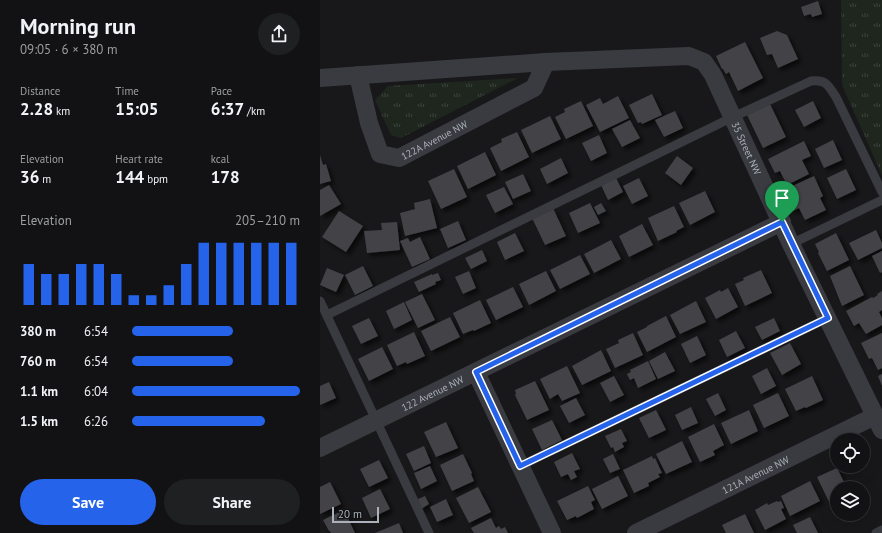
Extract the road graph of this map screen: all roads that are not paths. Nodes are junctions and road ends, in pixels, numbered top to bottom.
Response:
1 (546, 62) junction
2 (358, 75) junction
3 (320, 78) edge
4 (733, 117) junction
5 (882, 192) edge
6 (882, 200) edge
7 (782, 222) junction
8 (791, 244) junction
9 (320, 301) edge
10 (327, 315) junction
11 (828, 318) junction
12 (476, 372) junction
13 (376, 421) junction
14 (879, 423) edge
15 (320, 448) edge
16 (520, 466) junction
17 (882, 530) edge
18 (429, 533) edge
19 (552, 533) edge
20 (636, 533) edge
21 (876, 533) edge

1 - 2 street
1 - 2 street, 122A Avenue NW
1 - 4 street, 35 Street NW
2 - 3 street
4 - 5 lane
4 - 7 street, 35 Street NW
4 - 10 lane
6 - 8 lane
7 - 8 street, 35 Street NW
7 - 12 street, 122 Avenue NW
8 - 11 street, 35 Street NW
9 - 10 lane
10 - 13 lane
11 - 14 street, 35 Street NW
11 - 16 lane
12 - 13 street, 122 Avenue NW
12 - 16 street
13 - 15 street, 122 Avenue NW
13 - 18 lane
14 - 20 street, 121A Avenue NW
16 - 19 street
17 - 21 lane

